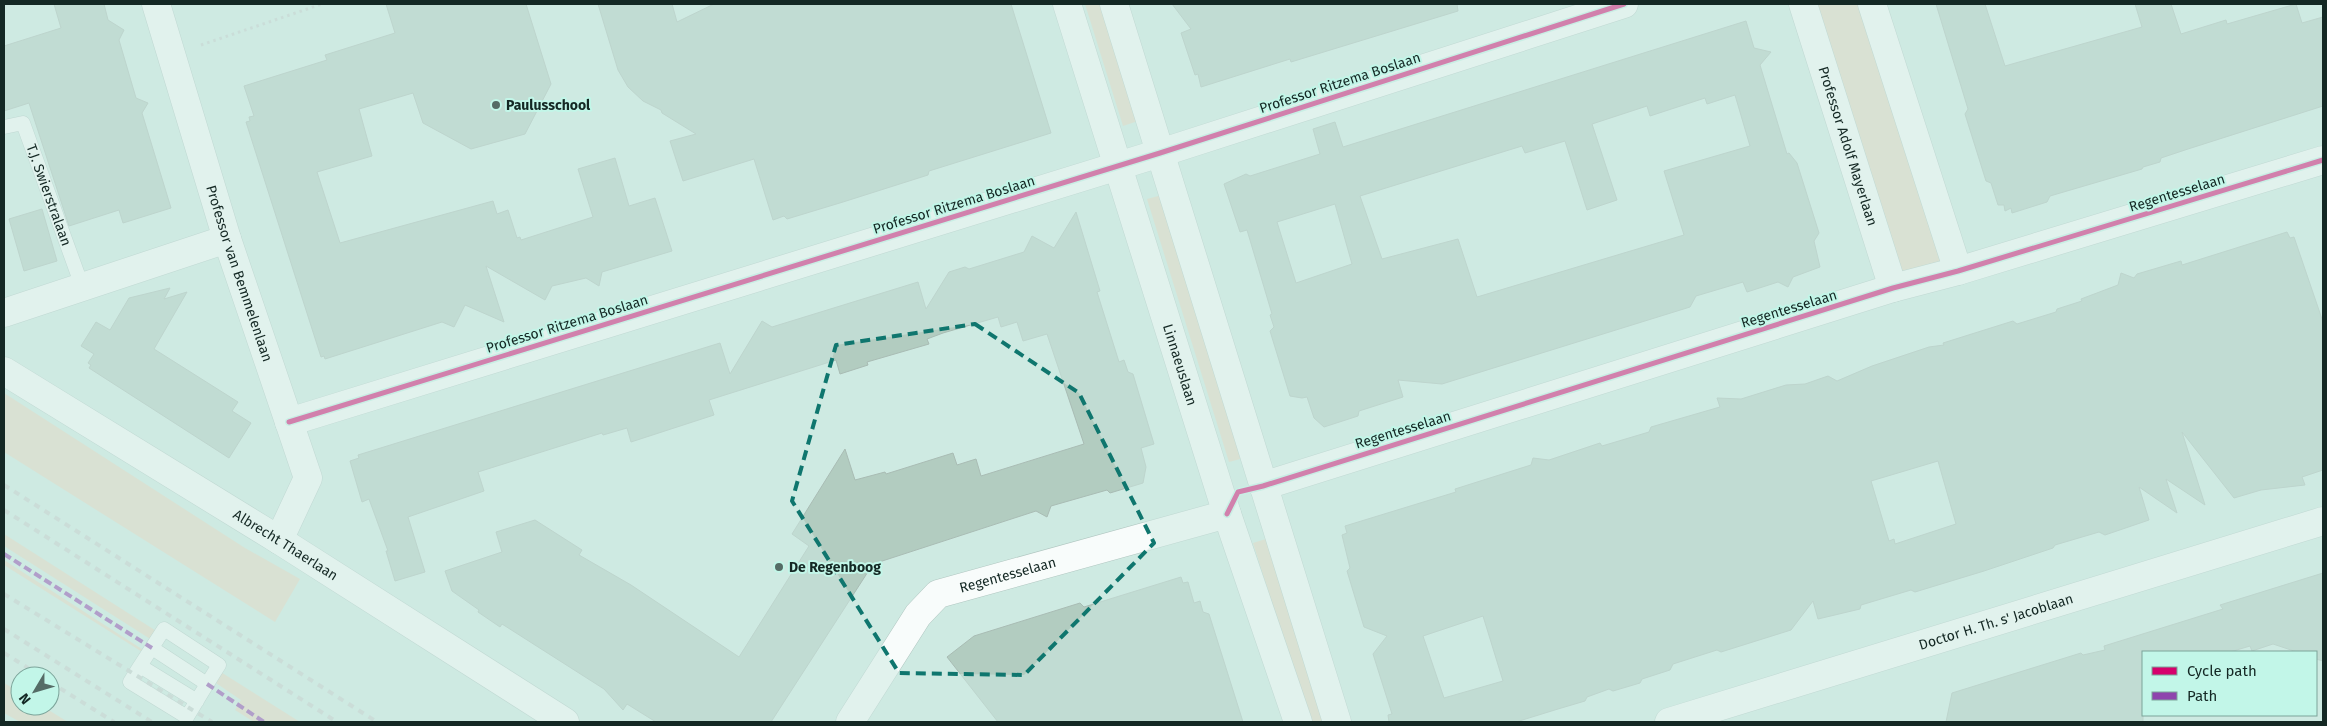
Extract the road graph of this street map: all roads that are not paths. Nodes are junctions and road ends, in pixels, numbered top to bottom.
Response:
1 (156, 4) edge
2 (1067, 4) edge
3 (1114, 4) edge
4 (1624, 4) edge
5 (1803, 4) edge
6 (1872, 4) edge
7 (4, 127) edge
8 (1160, 153) junction
9 (2323, 160) edge
10 (1118, 166) junction
11 (227, 239) junction
12 (1958, 271) junction
13 (82, 286) junction
14 (1892, 288) junction
15 (4, 313) edge
16 (4, 371) edge
17 (289, 422) junction
18 (1263, 486) junction
19 (1227, 514) junction
20 (2323, 521) edge
21 (279, 540) junction
22 (152, 648) junction
23 (207, 684) junction
24 (565, 722) edge
25 (850, 722) edge
26 (1298, 722) edge
27 (1337, 722) edge
28 (1669, 722) edge

1 - 11 street, Professor van Bemmelenlaan
2 - 10 street, Linnaeuslaan
3 - 8 street
4 - 8 street, Professor Ritzema Boslaan
5 - 14 street, Professor Adolf Mayerlaan
6 - 12 street
7 - 13 lane, T.J. Swierstralaan
8 - 10 street, Professor Ritzema Boslaan
8 - 18 street
9 - 12 street, Regentesselaan
10 - 17 street, Professor Ritzema Boslaan
10 - 19 street, Linnaeuslaan
11 - 13 street
11 - 17 street, Professor van Bemmelenlaan
12 - 14 street, Regentesselaan
13 - 15 street
14 - 18 street, Regentesselaan
16 - 21 street, Albrecht Thaerlaan
17 - 21 street, Professor van Bemmelenlaan
18 - 27 street
19 - 25 street, Regentesselaan
19 - 26 street, Linnaeuslaan
20 - 28 street, Doctor H. Th. s' Jacoblaan
21 - 24 street, Albrecht Thaerlaan
22 - 23 lane
22 - 23 lane
22 - 23 lane

